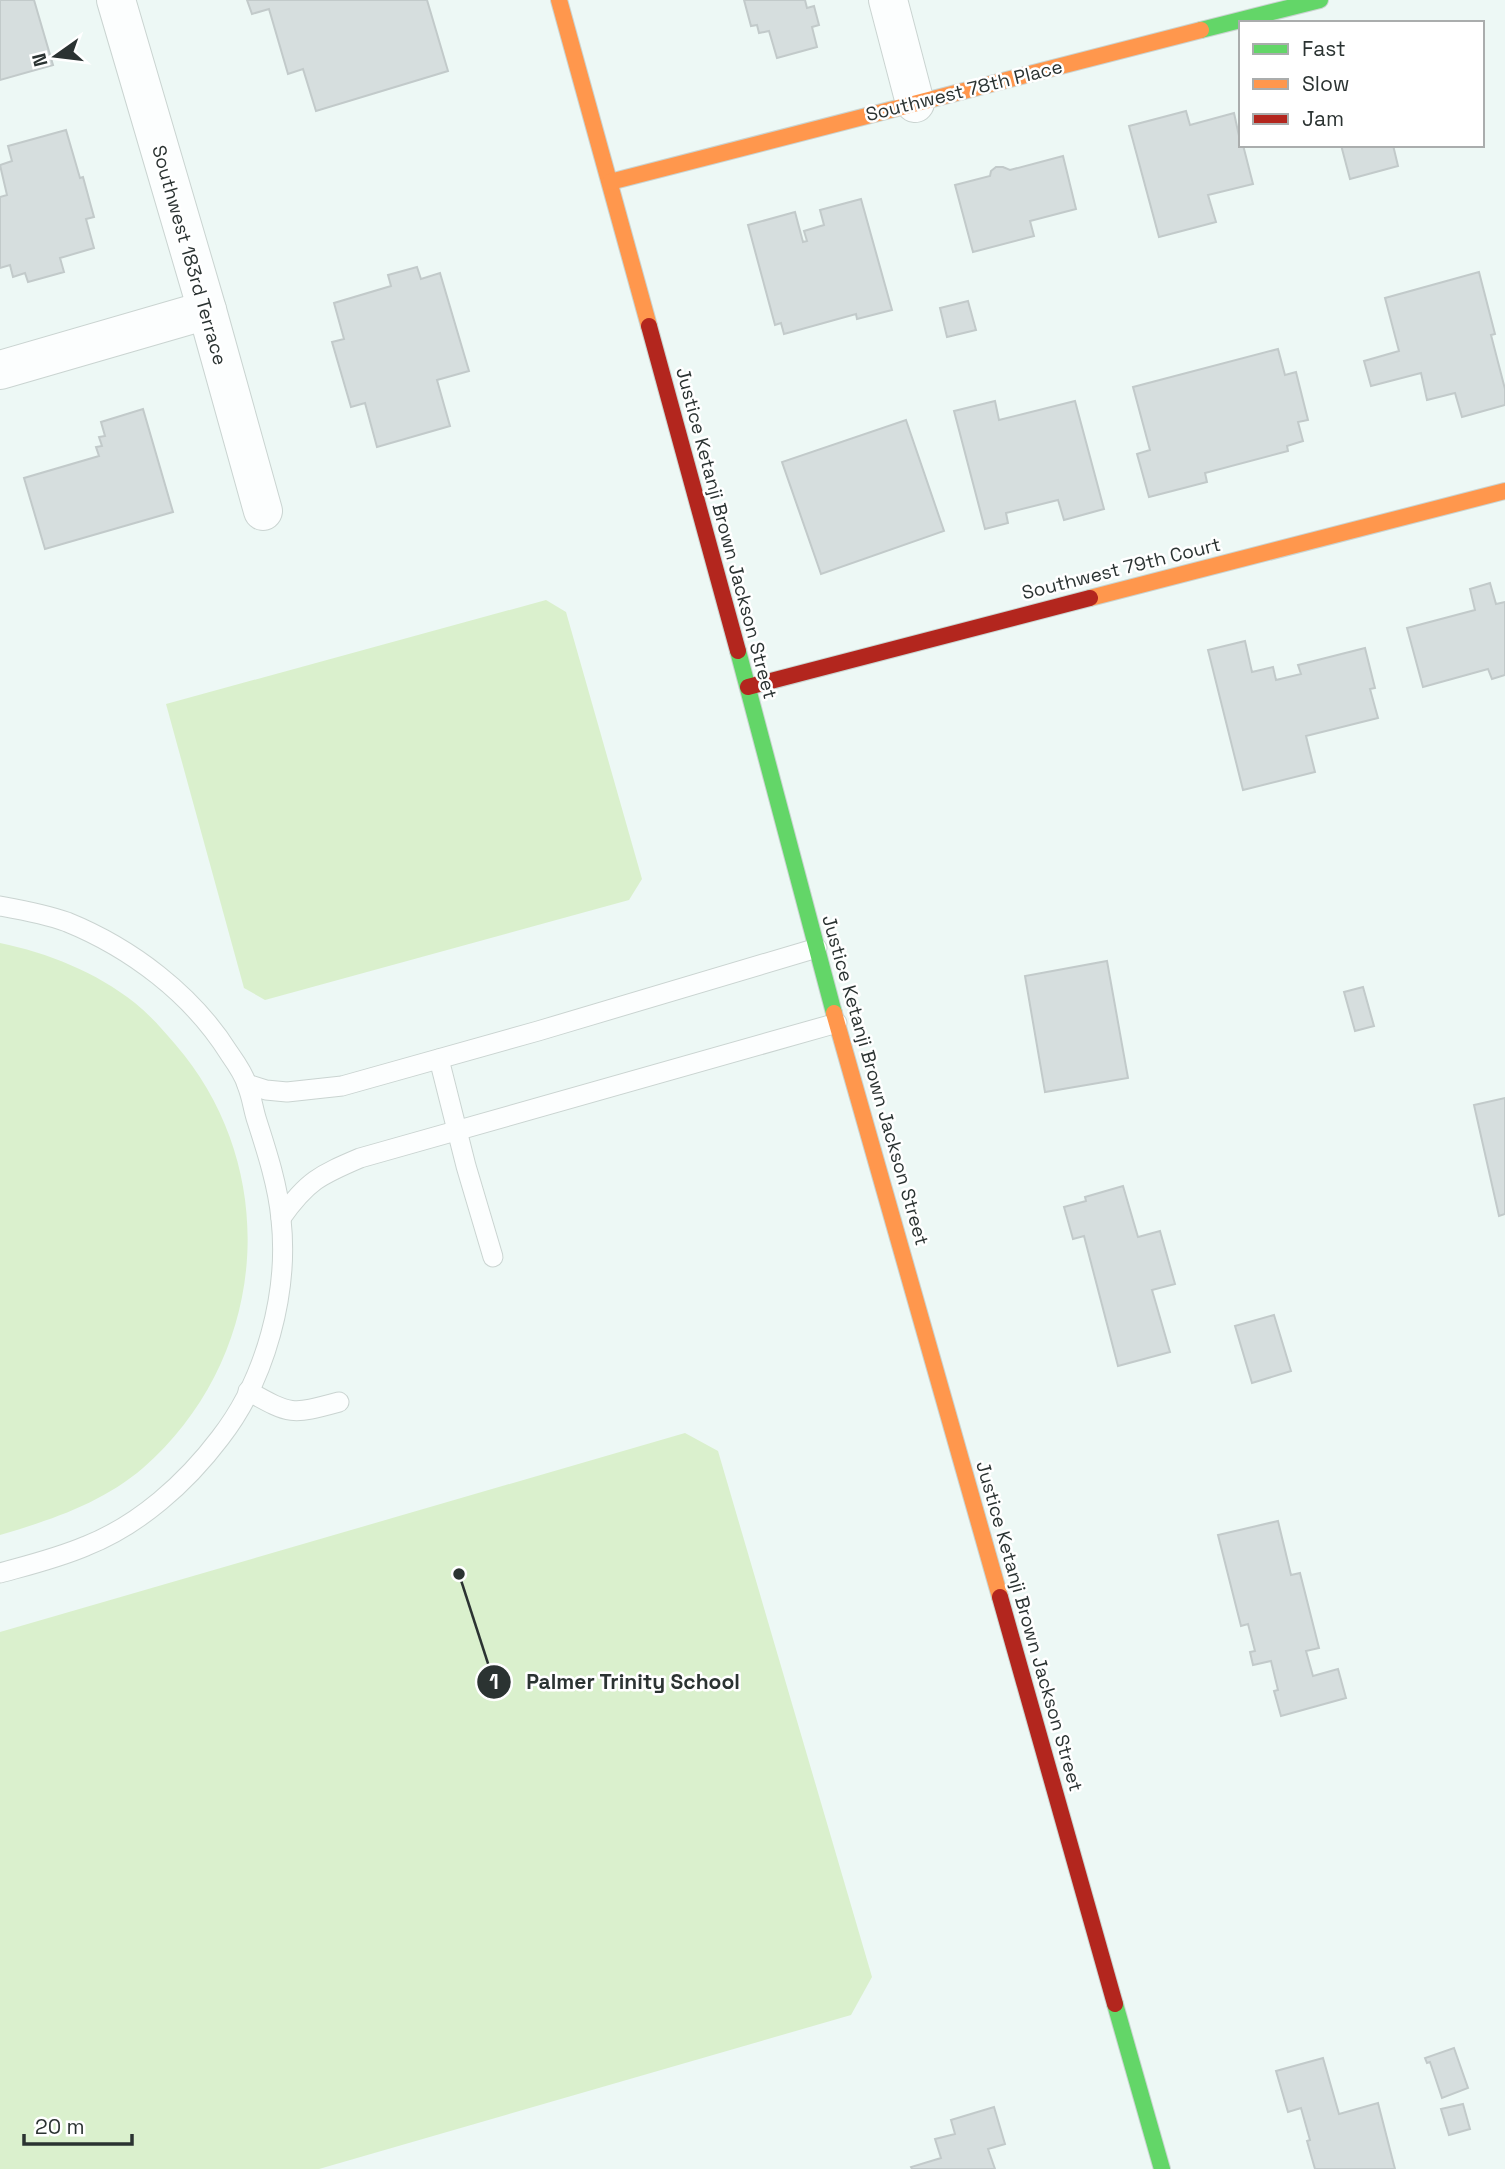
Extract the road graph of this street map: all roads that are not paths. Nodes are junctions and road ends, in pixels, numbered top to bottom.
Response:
1 (116, 0) edge
2 (559, 0) edge
3 (888, 0) edge
4 (1320, 0) edge
5 (915, 103) junction
6 (610, 182) junction
7 (207, 310) junction
8 (0, 370) edge
9 (1505, 491) edge
10 (263, 511) dead end
11 (748, 687) junction
12 (0, 906) edge
13 (817, 948) junction
14 (836, 1023) junction
15 (439, 1059) junction
16 (247, 1084) junction
17 (458, 1131) junction
18 (281, 1218) junction
19 (493, 1257) dead end
20 (248, 1391) junction
21 (339, 1402) dead end
22 (0, 1573) edge
23 (1162, 2169) edge

1 - 7 street, Southwest 183rd Terrace
2 - 6 main road, Justice Ketanji Brown Jackson Street
3 - 5 street
4 - 5 main road, Southwest 78th Place
5 - 6 main road, Southwest 78th Place
6 - 11 main road, Justice Ketanji Brown Jackson Street
7 - 8 street
7 - 10 street, Southwest 183rd Terrace
9 - 11 main road, Southwest 79th Court
11 - 13 main road, Justice Ketanji Brown Jackson Street
12 - 16 lane
13 - 14 main road, Justice Ketanji Brown Jackson Street
13 - 15 lane
14 - 17 lane
14 - 23 main road, Justice Ketanji Brown Jackson Street
15 - 16 lane
15 - 17 lane
16 - 18 lane
17 - 18 lane
17 - 19 lane
18 - 20 lane
20 - 21 lane
20 - 22 lane

